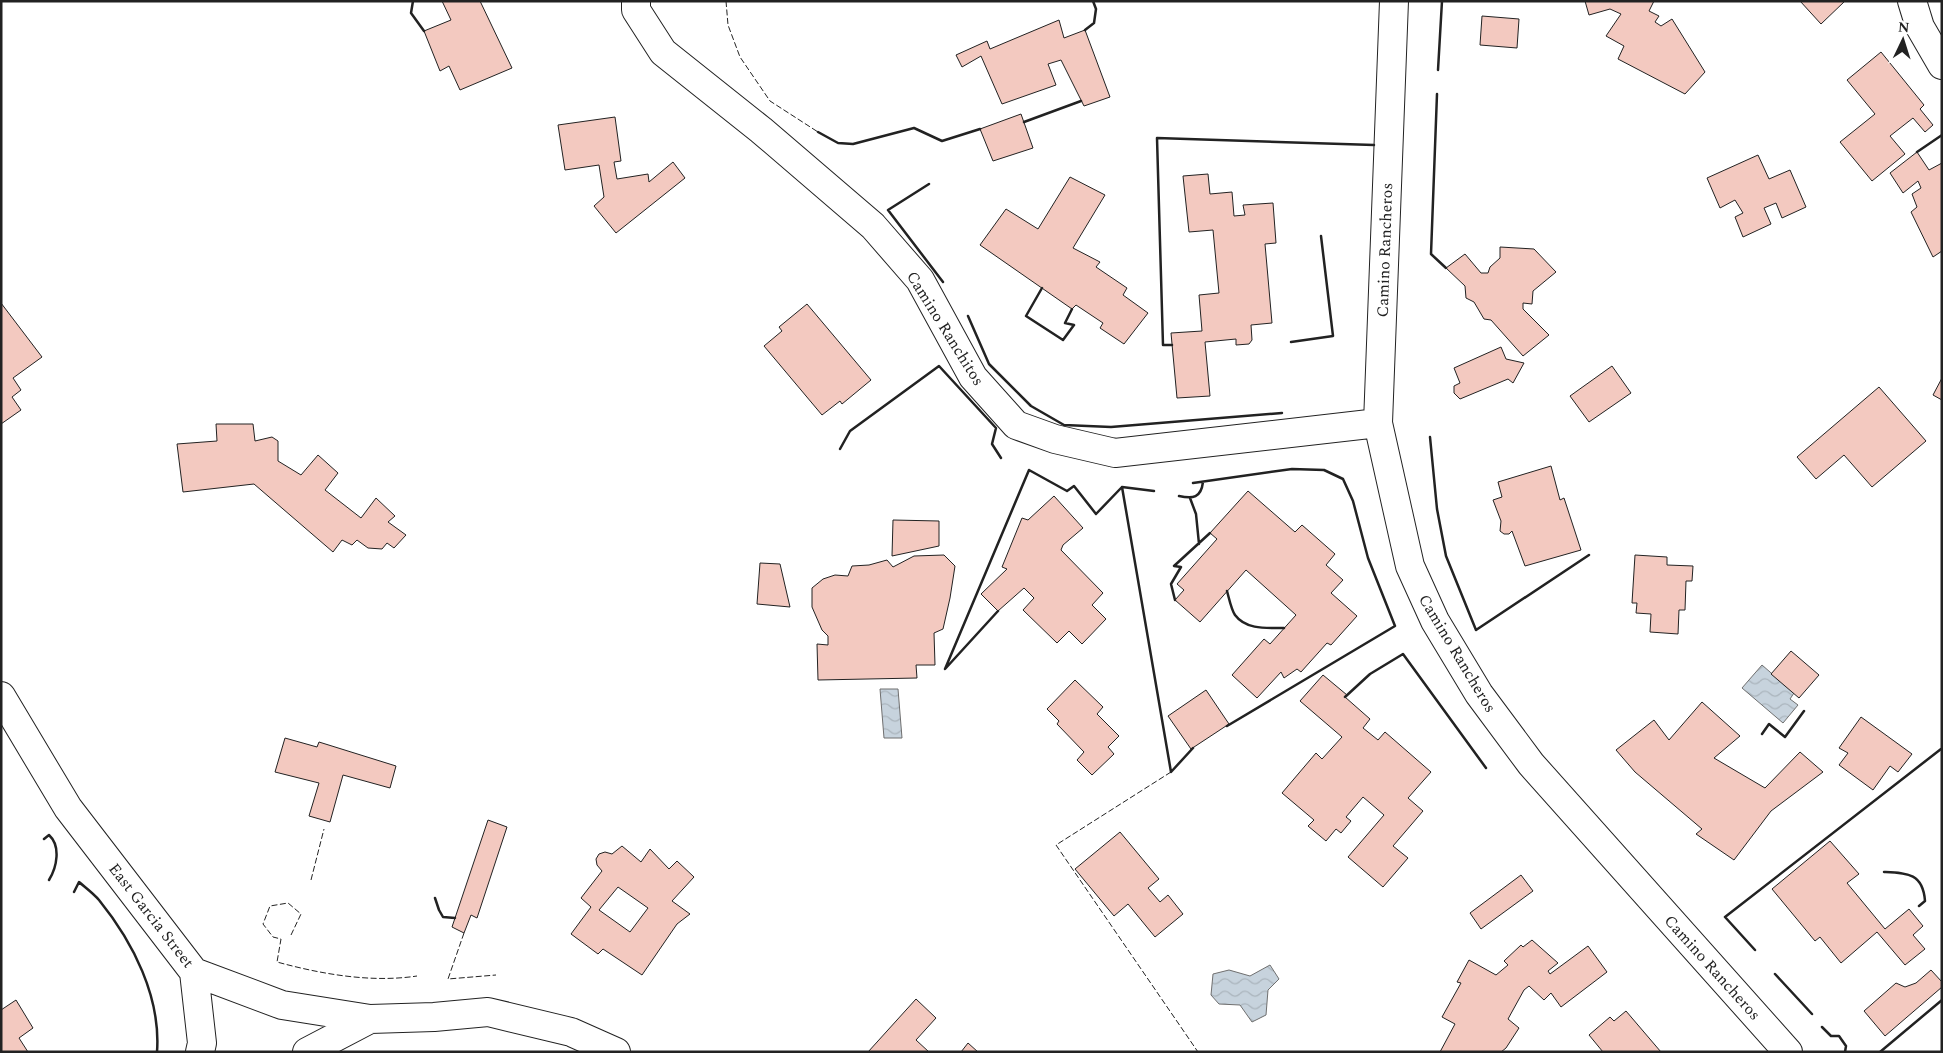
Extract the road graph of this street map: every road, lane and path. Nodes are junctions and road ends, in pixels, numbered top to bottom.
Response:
1 (636, 1) edge
2 (1394, 1) edge
3 (1912, 1) edge
4 (1942, 65) edge
5 (1378, 423) junction
6 (1, 696) edge
7 (194, 972) junction
8 (370, 1019) junction
9 (200, 1052) edge
10 (307, 1052) edge
11 (616, 1052) edge
12 (1788, 1052) edge

1 - 5 street, Camino Ranchitos
2 - 5 street, Camino Rancheros
3 - 4 street
5 - 12 street, Camino Rancheros
6 - 7 street, East Garcia Street
7 - 8 street, East Garcia Street
7 - 9 street
8 - 10 street
8 - 11 street, East Garcia Street

